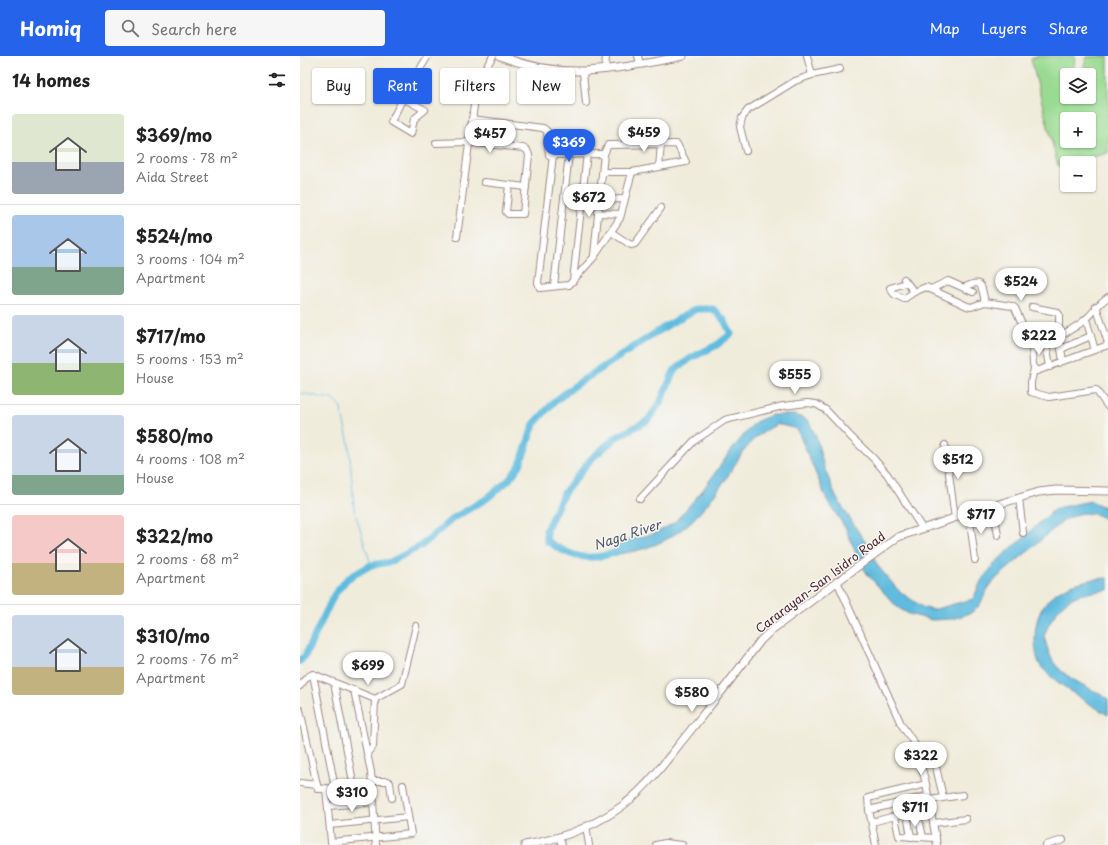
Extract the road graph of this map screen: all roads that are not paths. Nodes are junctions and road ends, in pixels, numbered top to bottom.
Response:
1 (428, 56) edge
2 (493, 56) edge
3 (500, 56) edge
4 (606, 56) edge
5 (638, 56) edge
6 (683, 56) edge
7 (807, 56) edge
8 (640, 64) junction
9 (421, 68) edge
10 (840, 69) dead end
11 (605, 70) junction
12 (583, 72) junction
13 (812, 75) junction
14 (403, 98) joint
15 (586, 103) dead end
16 (472, 119) junction
17 (468, 142) junction
18 (436, 143) dead end
19 (661, 144) junction
20 (746, 151) dead end
21 (587, 153) junction
22 (569, 154) junction
23 (604, 154) junction
24 (553, 155) junction
25 (659, 167) junction
26 (604, 172) junction
27 (632, 172) junction
28 (484, 182) dead end
29 (509, 185) junction
30 (526, 187) junction
31 (624, 199) junction
32 (600, 200) junction
33 (661, 208) dead end
34 (598, 214) junction
35 (621, 214) junction
36 (611, 232) junction
37 (457, 236) dead end
38 (594, 257) junction
39 (573, 281) junction
40 (554, 286) junction
41 (965, 287) junction
42 (931, 289) junction
43 (914, 292) junction
44 (973, 292) dead end
45 (1108, 297) edge
46 (985, 302) junction
47 (1096, 306) junction
48 (1032, 307) dead end
49 (1086, 319) junction
50 (1061, 335) junction
51 (1091, 336) junction
52 (1046, 342) junction
53 (1108, 344) edge
54 (1032, 346) junction
55 (1061, 349) junction
56 (1095, 350) junction
57 (1063, 361) junction
58 (1050, 367) junction
59 (1034, 369) junction
60 (1108, 407) edge
61 (945, 445) dead end
62 (1108, 491) edge
63 (1019, 498) junction
64 (640, 499) dead end
65 (993, 506) junction
66 (969, 513) junction
67 (954, 518) junction
68 (922, 528) junction
69 (1022, 533) dead end
70 (998, 535) dead end
71 (975, 560) dead end
72 (837, 581) junction
73 (416, 626) dead end
74 (313, 674) junction
75 (334, 682) junction
76 (300, 686) edge
77 (354, 690) junction
78 (375, 699) junction
79 (300, 710) edge
80 (367, 754) junction
81 (936, 767) dead end
82 (300, 783) edge
83 (372, 784) junction
84 (926, 784) junction
85 (316, 785) junction
86 (403, 785) dead end
87 (354, 787) junction
88 (326, 788) junction
89 (335, 788) junction
90 (963, 795) dead end
91 (943, 797) junction
92 (392, 798) dead end
93 (928, 798) junction
94 (374, 802) junction
95 (328, 806) junction
96 (930, 807) junction
97 (869, 810) junction
98 (917, 811) junction
99 (907, 814) junction
100 (408, 817) junction
101 (895, 817) junction
102 (966, 819) dead end
103 (375, 820) junction
104 (872, 822) junction
105 (934, 823) junction
106 (330, 824) junction
107 (586, 826) junction
108 (376, 837) junction
109 (559, 837) junction
110 (911, 837) junction
111 (923, 838) junction
112 (936, 838) junction
113 (1062, 840) dead end
114 (376, 845) edge
115 (525, 845) edge
116 (562, 845) edge
117 (589, 845) edge
118 (656, 845) edge
119 (682, 845) edge
120 (876, 845) edge
121 (937, 845) edge
122 (1046, 845) edge

1 - 9 street
2 - 16 street
3 - 12 main road
4 - 11 street
5 - 8 street
6 - 8 main road
7 - 13 street
8 - 11 main road
10 - 13 street
11 - 12 main road
12 - 15 street
13 - 20 street
14 - 14 street
16 - 17 street
16 - 24 street
17 - 18 street
17 - 30 street
17 - 37 street
19 - 23 street
19 - 25 street
19 - 25 street
21 - 22 street
21 - 23 street
21 - 39 street
22 - 24 street
22 - 40 street
23 - 26 street
24 - 40 street
25 - 27 street
26 - 27 street
26 - 32 street
27 - 31 street
28 - 29 street
29 - 30 street
29 - 30 street
31 - 32 street
31 - 35 street
32 - 34 street
33 - 36 street
34 - 35 street
34 - 38 street
35 - 36 street
36 - 38 street
38 - 39 street
39 - 40 street
41 - 42 street
41 - 44 street
41 - 46 street
42 - 43 street
42 - 46 street
43 - 43 street
45 - 47 street
46 - 54 street
47 - 49 street
47 - 53 street
48 - 50 street
49 - 50 street
49 - 51 street
50 - 52 street
50 - 55 street
51 - 55 street
51 - 56 street
52 - 54 street
52 - 58 street
53 - 56 street
54 - 59 street
55 - 57 street
56 - 57 street
57 - 58 street
58 - 59 street
59 - 60 street
61 - 67 street
62 - 63 main road, Cararayan-San Isidro Road
63 - 65 main road, Cararayan-San Isidro Road
63 - 69 street
64 - 68 street
65 - 66 main road, Cararayan-San Isidro Road
65 - 70 street
66 - 67 main road, Cararayan-San Isidro Road
66 - 71 street
67 - 68 main road, Cararayan-San Isidro Road
68 - 72 main road, Cararayan-San Isidro Road
72 - 84 street
72 - 107 main road, Cararayan-San Isidro Road
73 - 78 street
74 - 75 street
74 - 76 street
74 - 89 street
75 - 77 street
75 - 87 street
77 - 78 street
77 - 80 street
78 - 80 street
79 - 85 street
80 - 83 street
81 - 91 street
82 - 85 street
83 - 87 street
83 - 92 street
83 - 94 street
84 - 93 street
84 - 97 street
85 - 88 street
86 - 100 street
87 - 89 street
88 - 89 street
88 - 95 street
90 - 91 street
91 - 93 street
93 - 96 street
93 - 97 street
94 - 95 street
94 - 103 street
95 - 106 street
96 - 98 street
96 - 105 street
97 - 104 street
98 - 99 street
98 - 111 street
99 - 101 street
99 - 110 street
100 - 103 street
100 - 108 street
101 - 104 street
101 - 110 street
102 - 105 street
103 - 106 street
103 - 108 street
104 - 120 street
105 - 112 street
106 - 108 street
107 - 109 main road, Cararayan-San Isidro Road
107 - 117 street
108 - 114 street
109 - 115 main road, Cararayan-San Isidro Road
109 - 116 street
110 - 111 street
111 - 112 street
112 - 121 street
113 - 122 street
118 - 119 street

